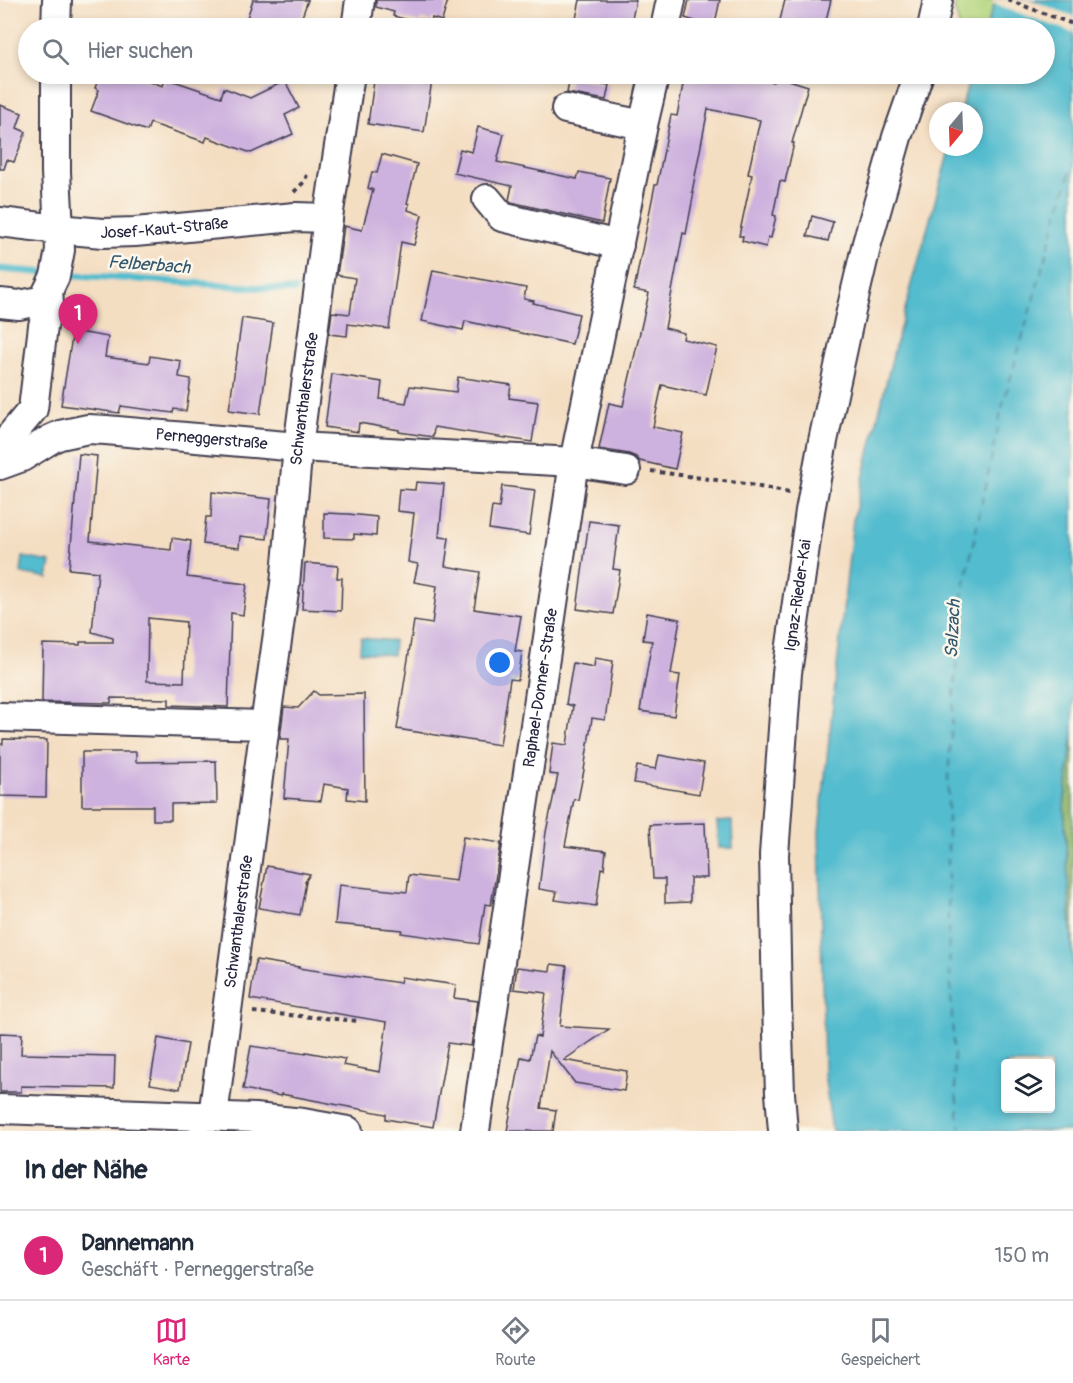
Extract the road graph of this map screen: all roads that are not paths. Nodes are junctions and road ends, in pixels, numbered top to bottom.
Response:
1 (57, 0) edge
2 (360, 0) edge
3 (671, 0) edge
4 (938, 0) edge
5 (56, 18) edge
6 (357, 18) edge
7 (667, 18) edge
8 (934, 18) edge
9 (56, 84) edge
10 (348, 84) edge
11 (653, 84) edge
12 (916, 84) edge
13 (566, 109) dead end
14 (643, 125) junction
15 (488, 199) dead end
16 (328, 218) junction
17 (0, 222) edge
18 (59, 239) junction
19 (619, 245) junction
20 (48, 291) junction
21 (6, 310) edge
22 (43, 326) junction
23 (0, 446) edge
24 (297, 447) junction
25 (574, 462) junction
26 (0, 465) edge
27 (626, 470) road end
28 (0, 717) edge
29 (265, 725) junction
30 (0, 1109) edge
31 (213, 1116) junction
32 (348, 1131) edge
33 (475, 1131) edge
34 (783, 1131) edge

1 - 5 street
2 - 6 street
3 - 7 street
4 - 8 street
9 - 18 street
10 - 16 street, Schwanthalerstraße
11 - 14 street, Raphael-Donner-Straße
12 - 34 street, Ignaz-Rieder-Kai
13 - 14 street
14 - 19 street, Raphael-Donner-Straße
15 - 19 street
16 - 18 street, Josef-Kaut-Straße
16 - 24 street, Schwanthalerstraße
17 - 18 street, Josef-Kaut-Straße
18 - 20 street
19 - 25 street, Raphael-Donner-Straße
20 - 21 street
20 - 22 street
21 - 22 street
22 - 23 street
24 - 25 street, Perneggerstraße
24 - 26 street, Perneggerstraße
24 - 29 street, Schwanthalerstraße
25 - 27 street, Perneggerstraße
25 - 33 street, Raphael-Donner-Straße
28 - 29 street
29 - 31 street, Schwanthalerstraße
30 - 31 street
31 - 32 street

